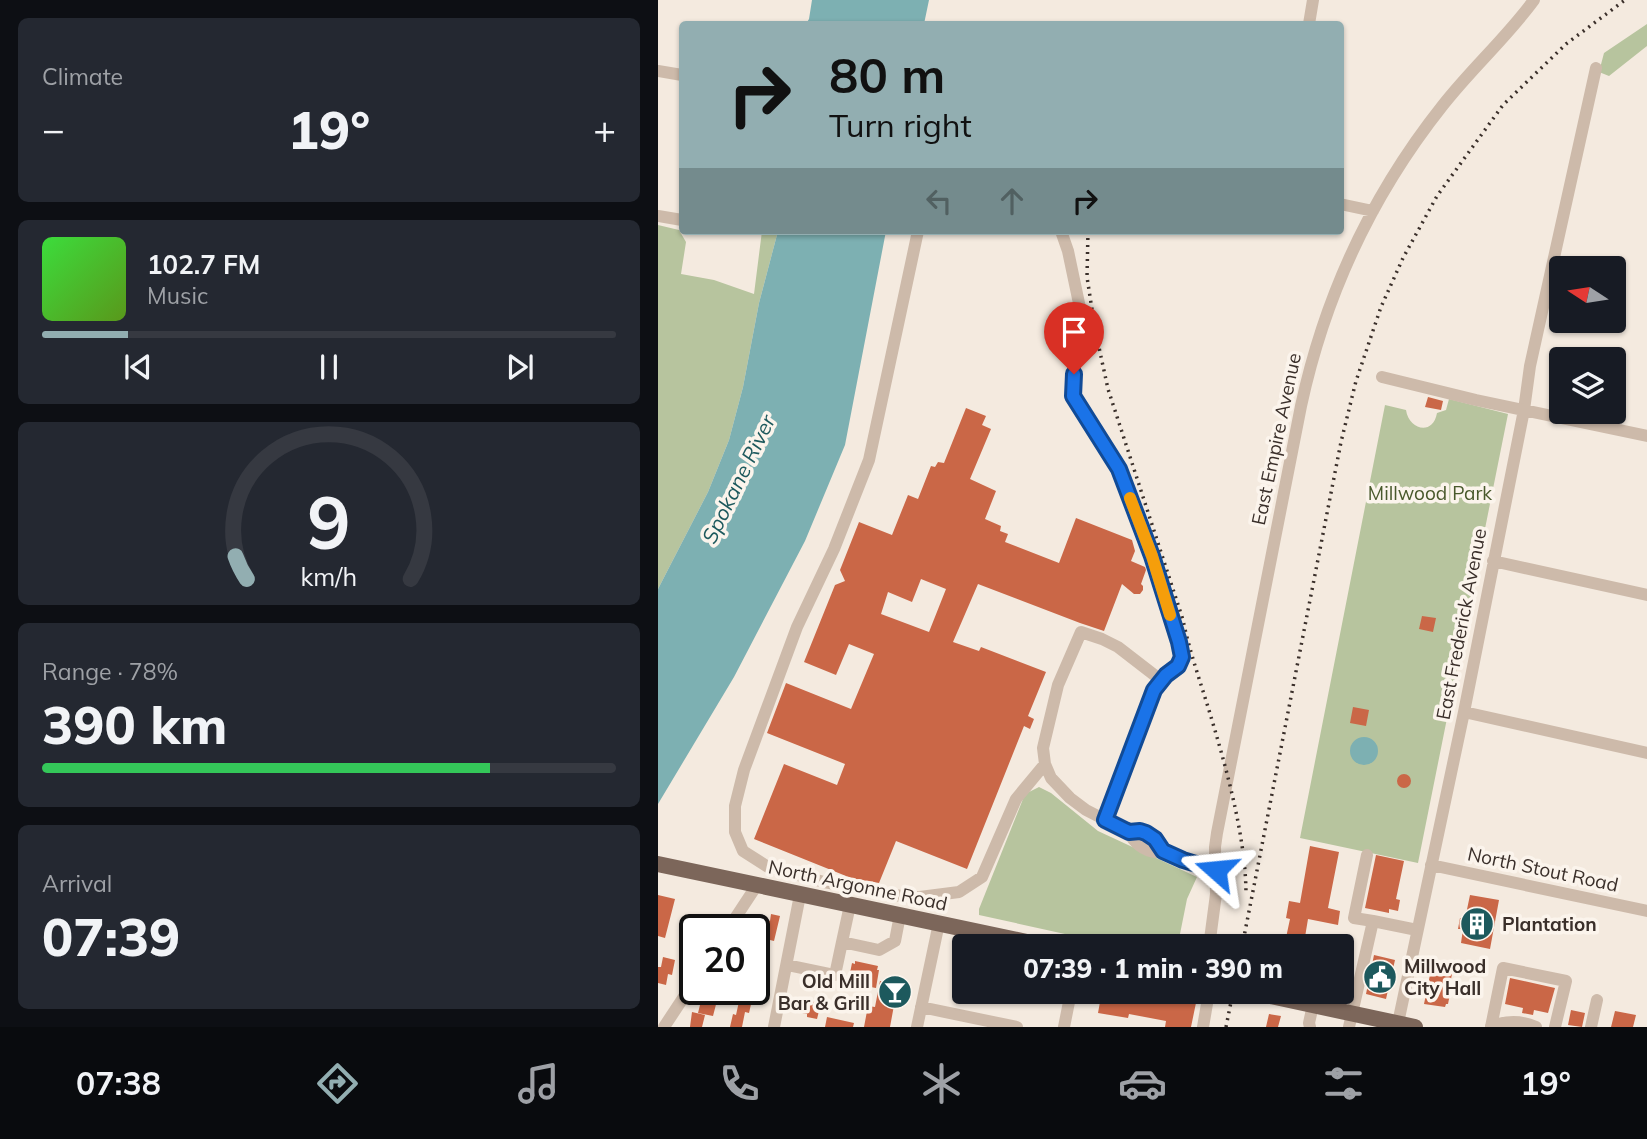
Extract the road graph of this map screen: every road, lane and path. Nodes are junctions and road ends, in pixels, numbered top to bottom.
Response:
1 (1313, 0) edge
2 (1534, 0) edge
3 (1310, 21) edge
4 (1596, 68) dead end
5 (658, 71) edge
6 (679, 76) edge
7 (1344, 205) edge
8 (1373, 211) junction
9 (658, 216) edge
10 (679, 220) edge
11 (917, 235) edge
12 (1062, 235) edge
13 (1382, 377) dead end
14 (1524, 410) junction
15 (1647, 436) edge
16 (1493, 561) junction
17 (1647, 595) edge
18 (1161, 681) junction
19 (1464, 712) junction
20 (1647, 753) edge
21 (1045, 764) junction
22 (1105, 820) junction
23 (1367, 855) dead end
24 (661, 865) edge
25 (1430, 865) junction
26 (1216, 870) junction
27 (757, 886) junction
28 (800, 895) junction
29 (850, 905) junction
30 (1647, 911) edge
31 (738, 914) edge
32 (900, 915) junction
33 (1373, 921) junction
34 (939, 923) junction
35 (1417, 930) junction
36 (990, 934) edge
37 (1211, 934) edge
38 (842, 942) junction
39 (787, 965) junction
40 (1597, 1000) dead end
41 (679, 1004) edge
42 (1069, 1004) edge
43 (1207, 1004) edge
44 (1308, 1004) edge
45 (1313, 1005) junction
46 (921, 1007) junction
47 (1351, 1020) edge
48 (1398, 1023) junction
49 (1308, 1026) edge
50 (664, 1027) edge
51 (774, 1027) edge
52 (917, 1027) edge
53 (1017, 1027) edge
54 (1064, 1027) edge
55 (1203, 1027) edge
56 (1415, 1027) edge
57 (1491, 1027) edge
58 (1536, 1027) edge
59 (1555, 1027) edge
60 (1591, 1027) edge

1 - 3 street
2 - 8 street, East Empire Avenue
4 - 14 street, East Frederick Avenue
5 - 6 street
7 - 8 street
8 - 26 street, East Empire Avenue
9 - 10 street
11 - 21 street
12 - 18 street
13 - 14 street
14 - 15 street
14 - 16 street, East Frederick Avenue
16 - 17 street
16 - 19 street, East Frederick Avenue
18 - 21 street
18 - 22 street
19 - 20 street
19 - 25 street, East Frederick Avenue
21 - 22 street
22 - 26 street
23 - 33 street
24 - 27 main road, North Argonne Road
25 - 30 street, North Stout Road
25 - 35 street, East Frederick Avenue
26 - 37 street, East Empire Avenue
27 - 28 main road, North Argonne Road
27 - 31 street
28 - 29 main road, North Argonne Road
28 - 39 street
29 - 32 main road, North Argonne Road
29 - 38 street
32 - 34 main road, North Argonne Road
32 - 38 street
33 - 35 street
33 - 47 street
34 - 36 main road, North Argonne Road
34 - 46 street
35 - 48 street, East Frederick Avenue
38 - 39 street
39 - 51 street
40 - 60 street
41 - 50 street
42 - 54 street
43 - 55 street
44 - 45 main road
45 - 47 main road
45 - 49 street
46 - 52 street
46 - 53 street
47 - 48 main road
48 - 56 main road
57 - 58 street
57 - 59 street

